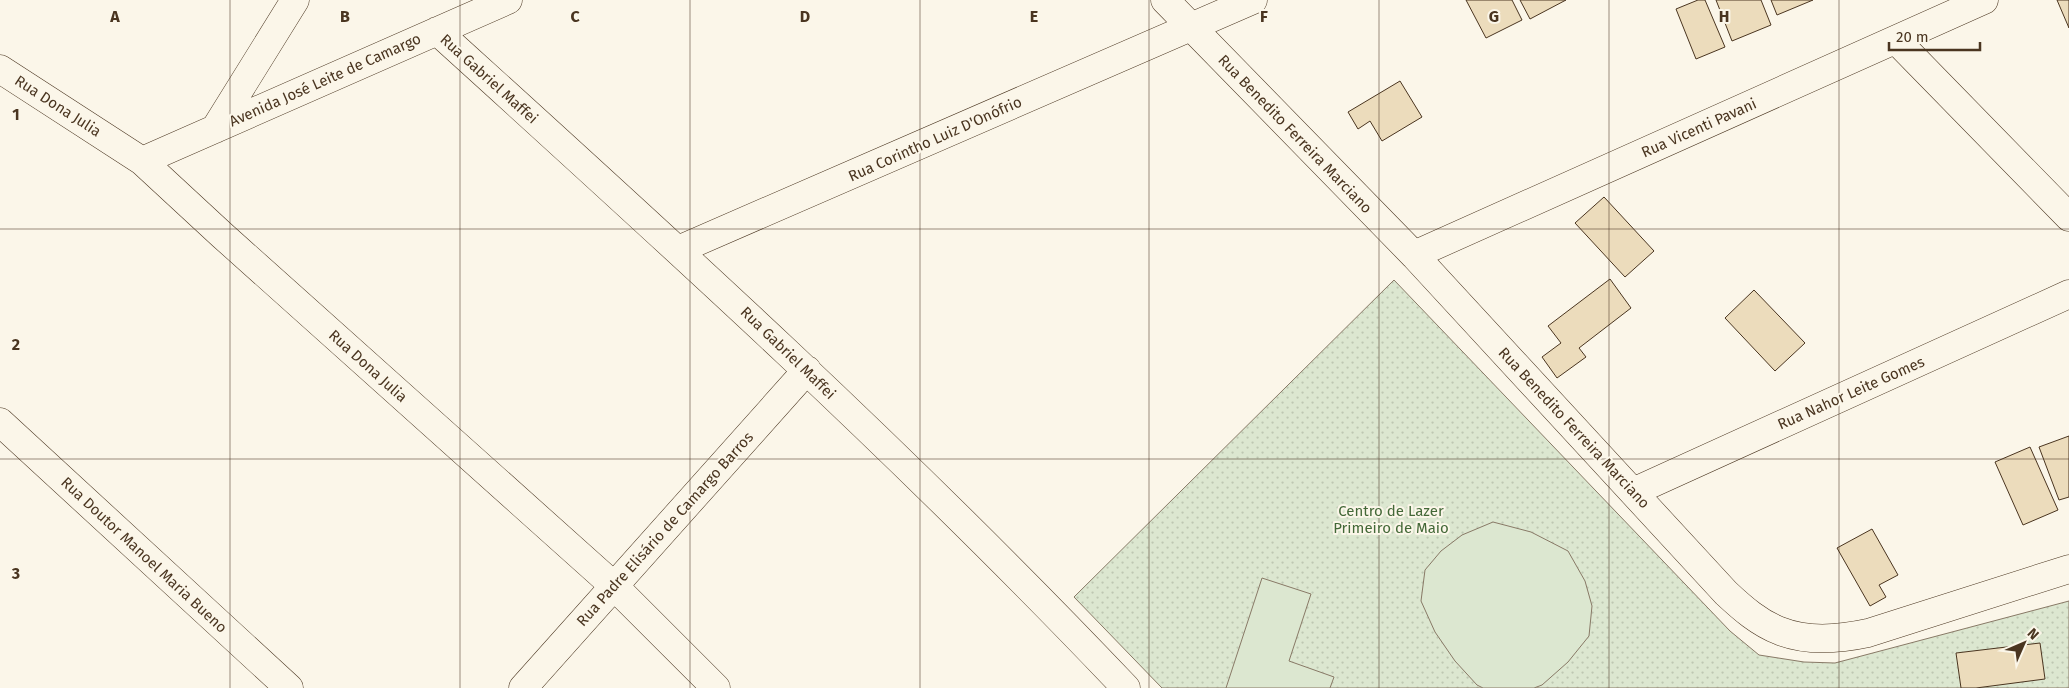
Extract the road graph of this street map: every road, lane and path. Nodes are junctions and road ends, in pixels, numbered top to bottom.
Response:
1 (295, 0) edge
2 (508, 0) edge
3 (1165, 0) edge
4 (1253, 0) edge
5 (1984, 0) edge
6 (1191, 28) junction
7 (437, 31) junction
8 (1896, 40) junction
9 (0, 69) edge
10 (215, 128) junction
11 (142, 161) junction
12 (2069, 217) edge
13 (678, 250) junction
14 (1414, 255) junction
15 (2069, 294) edge
16 (807, 370) junction
17 (0, 422) edge
18 (1633, 492) junction
19 (2069, 569) edge
20 (614, 586) junction
21 (289, 688) edge
22 (524, 688) edge
23 (716, 688) edge
24 (1126, 688) edge

1 - 10 street
2 - 7 street, Avenida José Leite de Camargo
3 - 6 street, Rua Benedito Ferreira Marciano
4 - 6 street, Rua Corintho Luiz D'Onófrio
5 - 8 street, Rua Vicenti Pavani
6 - 13 street, Rua Corintho Luiz D'Onófrio
6 - 14 street, Rua Benedito Ferreira Marciano
7 - 10 street, Avenida José Leite de Camargo
7 - 13 street, Rua Gabriel Maffei
8 - 12 street
8 - 14 street, Rua Vicenti Pavani
9 - 11 street, Rua Dona Julia
10 - 11 street, Avenida José Leite de Camargo
11 - 20 street, Rua Dona Julia
13 - 16 street, Rua Gabriel Maffei
14 - 18 street, Rua Benedito Ferreira Marciano
15 - 18 street, Rua Nahor Leite Gomes
16 - 20 street, Rua Padre Elisário de Camargo Barros
16 - 24 street, Rua Gabriel Maffei
17 - 21 street, Rua Doutor Manoel Maria Bueno
18 - 19 street, Rua Benedito Ferreira Marciano
20 - 22 street, Rua Padre Elisário de Camargo Barros
20 - 23 street, Rua Dona Julia

